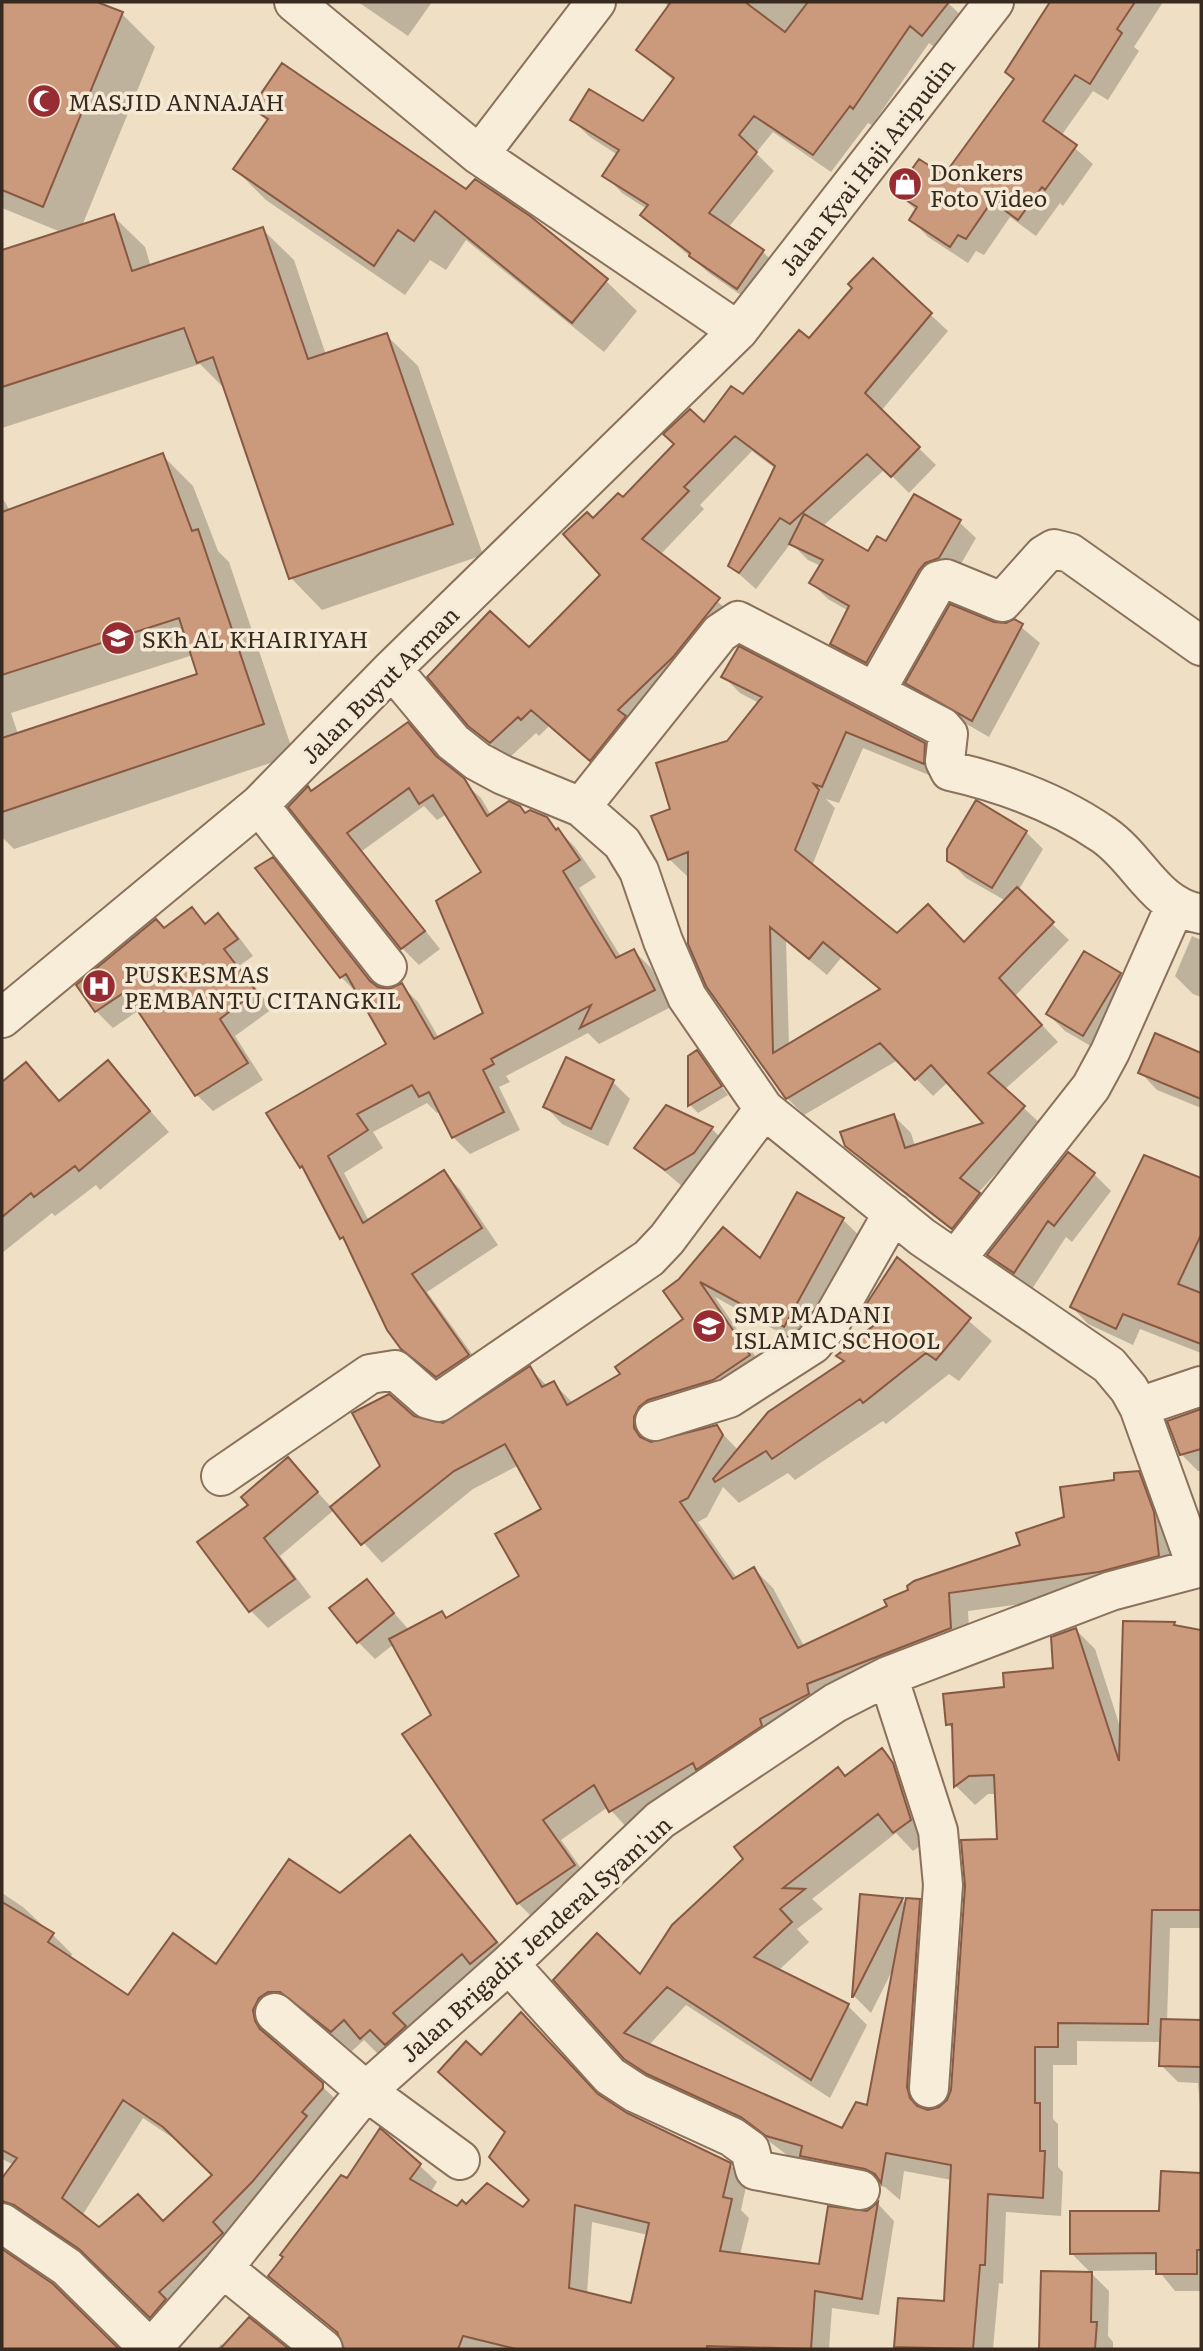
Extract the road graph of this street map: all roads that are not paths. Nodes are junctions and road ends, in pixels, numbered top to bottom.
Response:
1 (294, 2) edge
2 (596, 2) edge
3 (994, 2) edge
4 (479, 155) junction
5 (738, 331) junction
6 (1201, 646) edge
7 (392, 669) junction
8 (875, 692) junction
9 (259, 805) junction
10 (581, 807) junction
11 (1188, 910) edge
12 (387, 967) dead end
13 (2, 1018) edge
14 (764, 1109) junction
15 (893, 1213) junction
16 (956, 1259) junction
17 (1201, 1386) edge
18 (1139, 1407) junction
19 (655, 1421) dead end
20 (221, 1476) dead end
21 (1199, 1567) edge
22 (888, 1676) junction
23 (509, 1965) junction
24 (275, 2013) dead end
25 (929, 2088) dead end
26 (366, 2091) junction
27 (460, 2160) dead end
28 (860, 2190) dead end
29 (2, 2223) edge
30 (223, 2268) junction
31 (150, 2349) edge
32 (323, 2349) edge

1 - 4 street
2 - 4 street
3 - 5 street, Jalan Kyai Haji Aripudin
4 - 5 street
5 - 7 street, Jalan Buyut Arman
6 - 8 street
7 - 9 street, Jalan Buyut Arman
7 - 10 street
8 - 10 street
8 - 11 street
9 - 12 street
9 - 13 street, Jalan Buyut Arman
10 - 14 street
11 - 16 street
14 - 15 street
14 - 20 street
15 - 16 street
15 - 19 street
16 - 18 street
17 - 18 street
18 - 21 street
21 - 22 street, Jalan Brigadir Jenderal Syam'un
22 - 23 street, Jalan Brigadir Jenderal Syam'un
22 - 25 street
23 - 26 street, Jalan Brigadir Jenderal Syam'un
23 - 28 street
24 - 26 street
26 - 27 street
26 - 30 street, Jalan Brigadir Jenderal Syam'un
29 - 31 street
30 - 31 street, Jalan Brigadir Jenderal Syam'un
30 - 32 street

